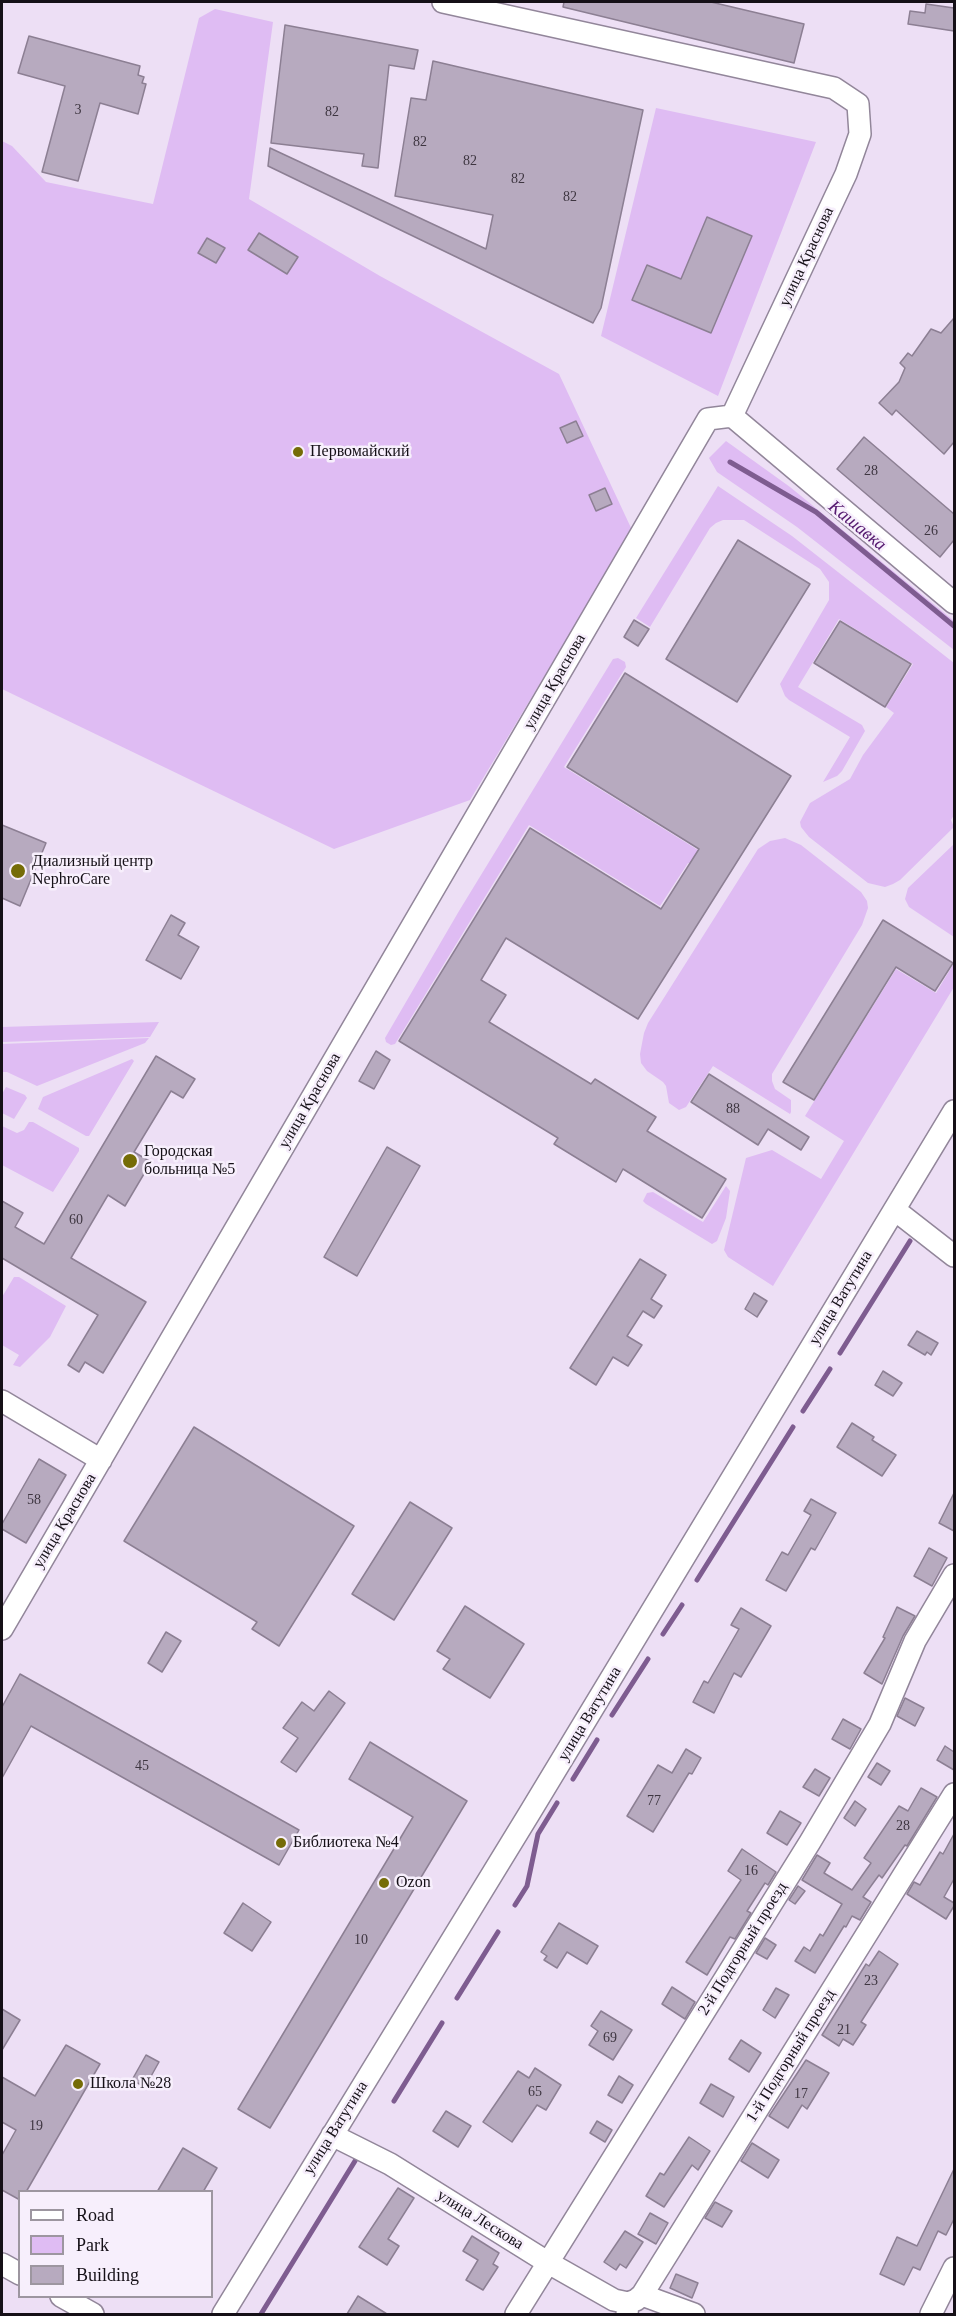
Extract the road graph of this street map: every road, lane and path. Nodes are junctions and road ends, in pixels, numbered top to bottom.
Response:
1 (443, 2) edge
2 (732, 416) junction
3 (954, 603) edge
4 (954, 1111) edge
5 (895, 1210) junction
6 (954, 1256) edge
7 (2, 1401) edge
8 (101, 1460) junction
9 (954, 1575) edge
10 (2, 1629) edge
11 (954, 1794) edge
12 (332, 2135) junction
13 (547, 2262) junction
14 (2, 2264) edge
15 (954, 2268) edge
16 (18, 2273) edge
17 (65, 2298) edge
18 (633, 2304) edge
19 (93, 2314) edge
20 (222, 2314) edge
21 (516, 2314) edge
22 (694, 2314) edge
23 (931, 2314) edge

1 - 2 street, улица Краснова
2 - 3 street
2 - 8 street, улица Краснова
4 - 5 street, улица Ватутина
5 - 6 street
5 - 12 street, улица Ватутина
7 - 8 street
8 - 10 street, улица Краснова
9 - 13 street, 2-й Подгорный проезд
11 - 18 street, 1-й Подгорный проезд
12 - 13 street, улица Лескова
12 - 20 street, улица Ватутина
13 - 18 street, улица Лескова
13 - 21 street, 2-й Подгорный проезд
14 - 16 street
15 - 23 street
17 - 19 street
18 - 22 street, улица Лескова

